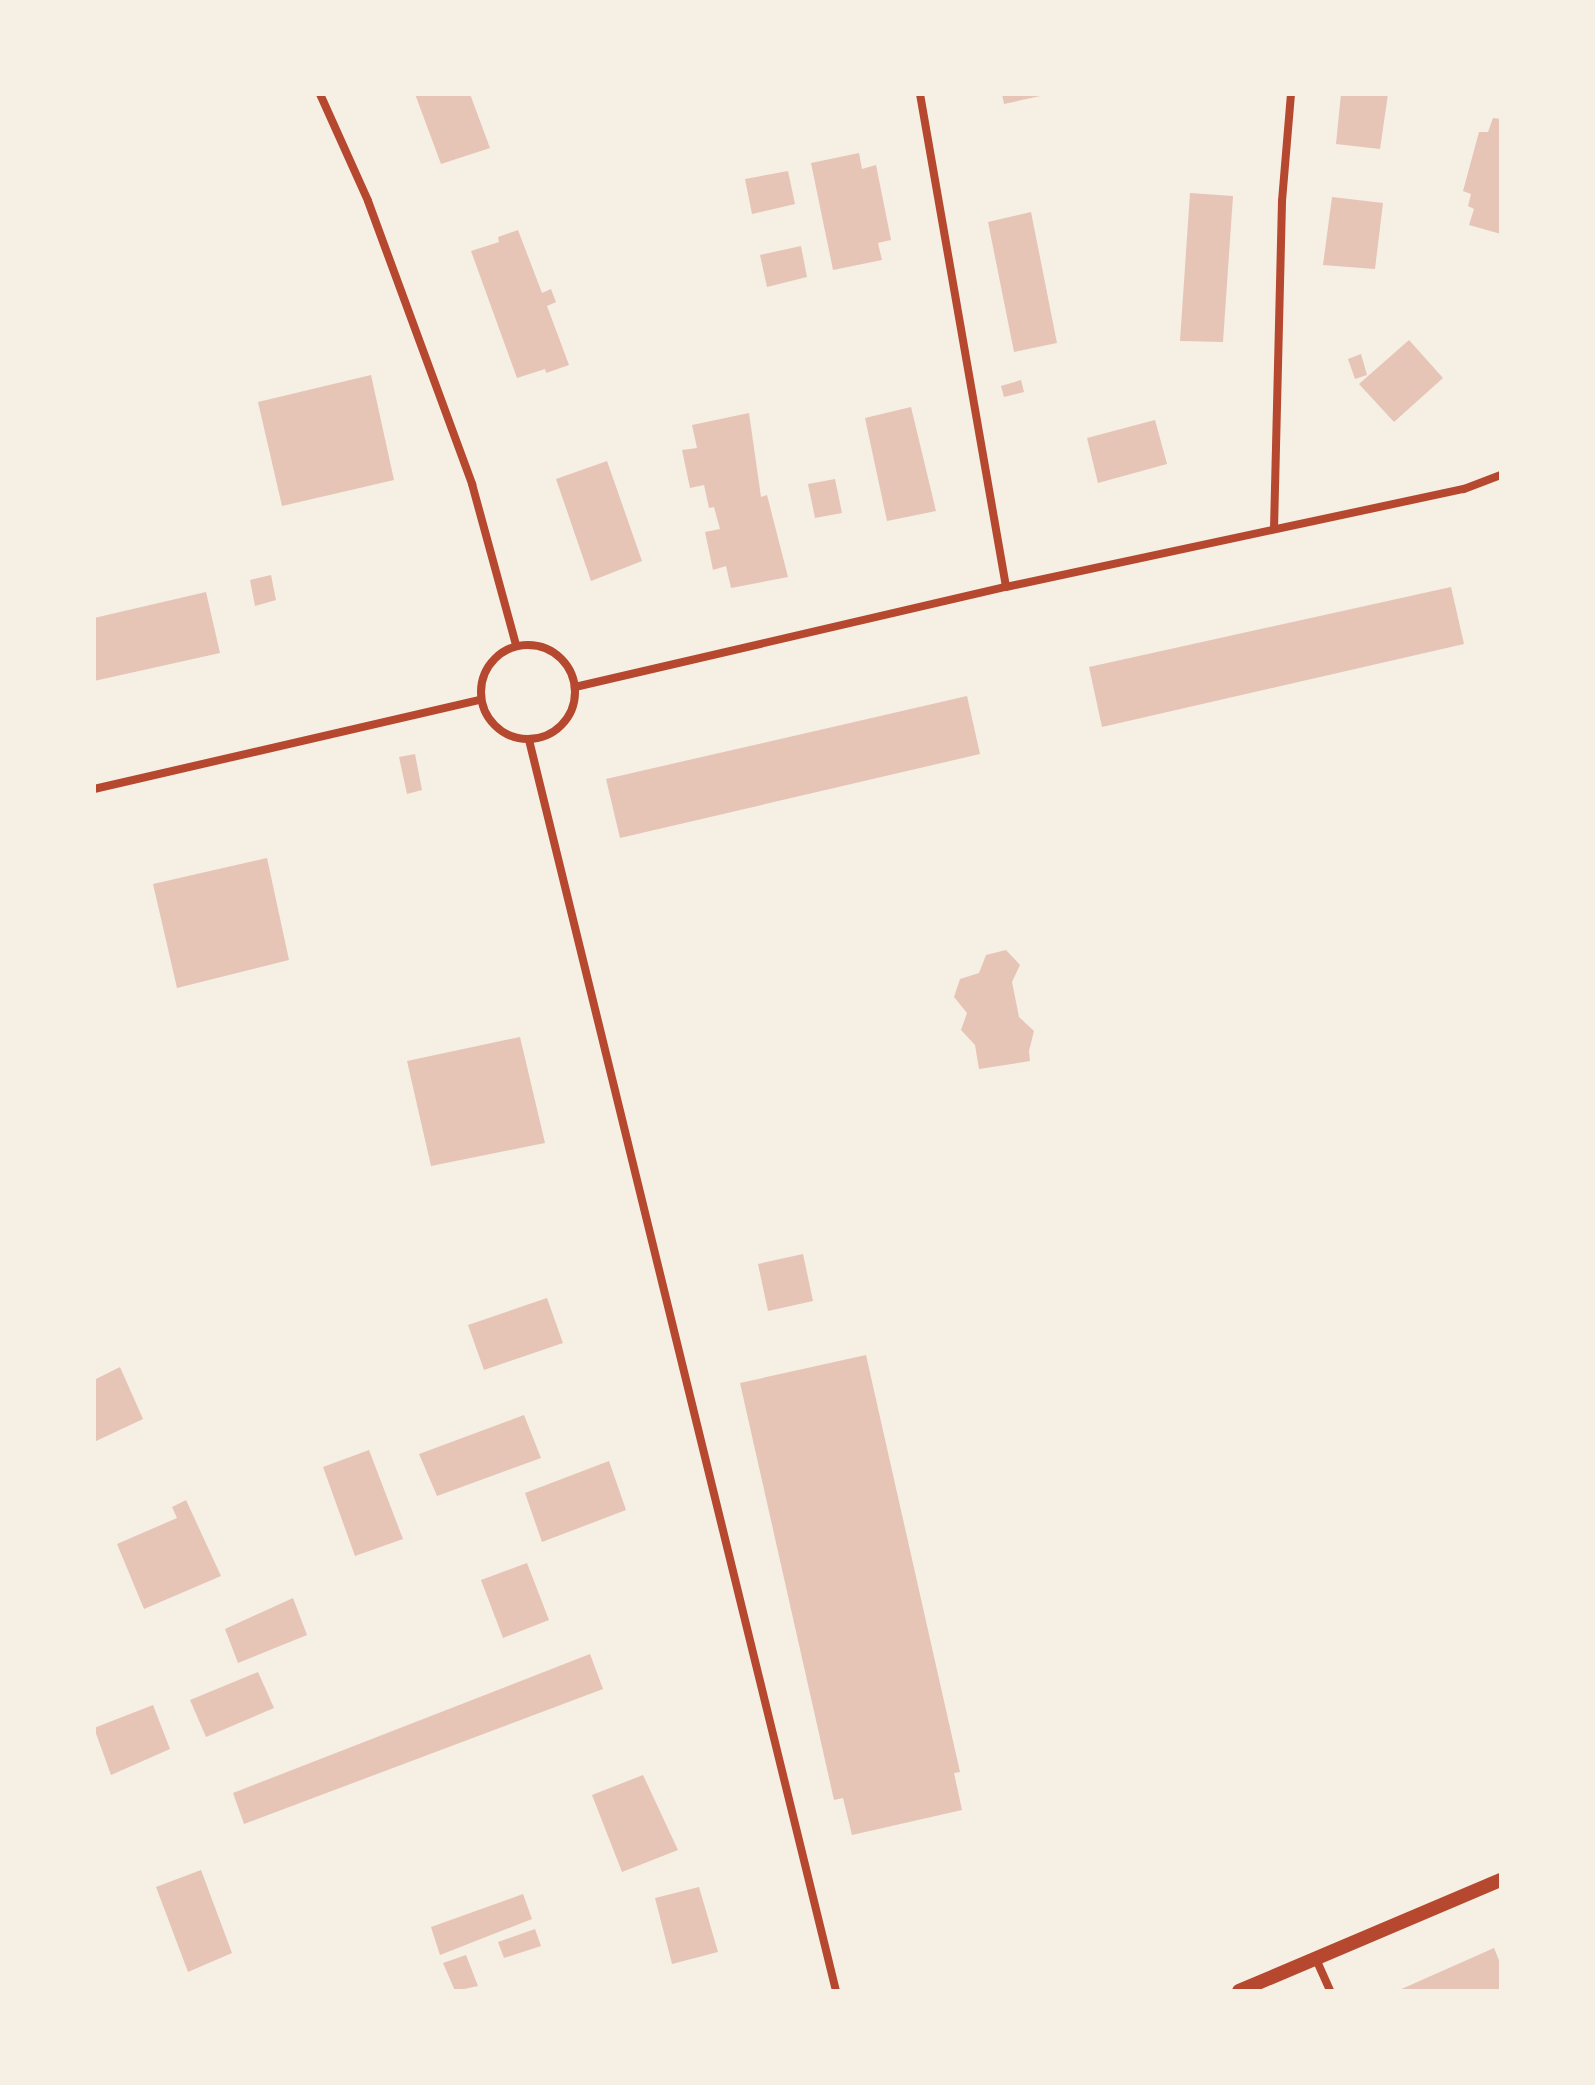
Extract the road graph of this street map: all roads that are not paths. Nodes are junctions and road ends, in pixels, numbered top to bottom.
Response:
1 (320, 94) edge
2 (920, 94) edge
3 (1291, 94) edge
4 (1501, 475) edge
5 (1274, 529) junction
6 (1006, 587) junction
7 (516, 645) junction
8 (575, 687) junction
9 (481, 700) junction
10 (529, 740) junction
11 (94, 789) edge
12 (1501, 1880) edge
13 (1316, 1959) junction
14 (836, 1991) edge
15 (1239, 1991) edge
16 (1330, 1991) edge

1 - 7 street
2 - 6 street
3 - 5 street
4 - 5 street
5 - 6 street
6 - 8 street
7 - 8 street
7 - 9 street
8 - 10 street
9 - 10 street
9 - 11 street
10 - 14 street
12 - 13 street
13 - 15 street
13 - 16 street

